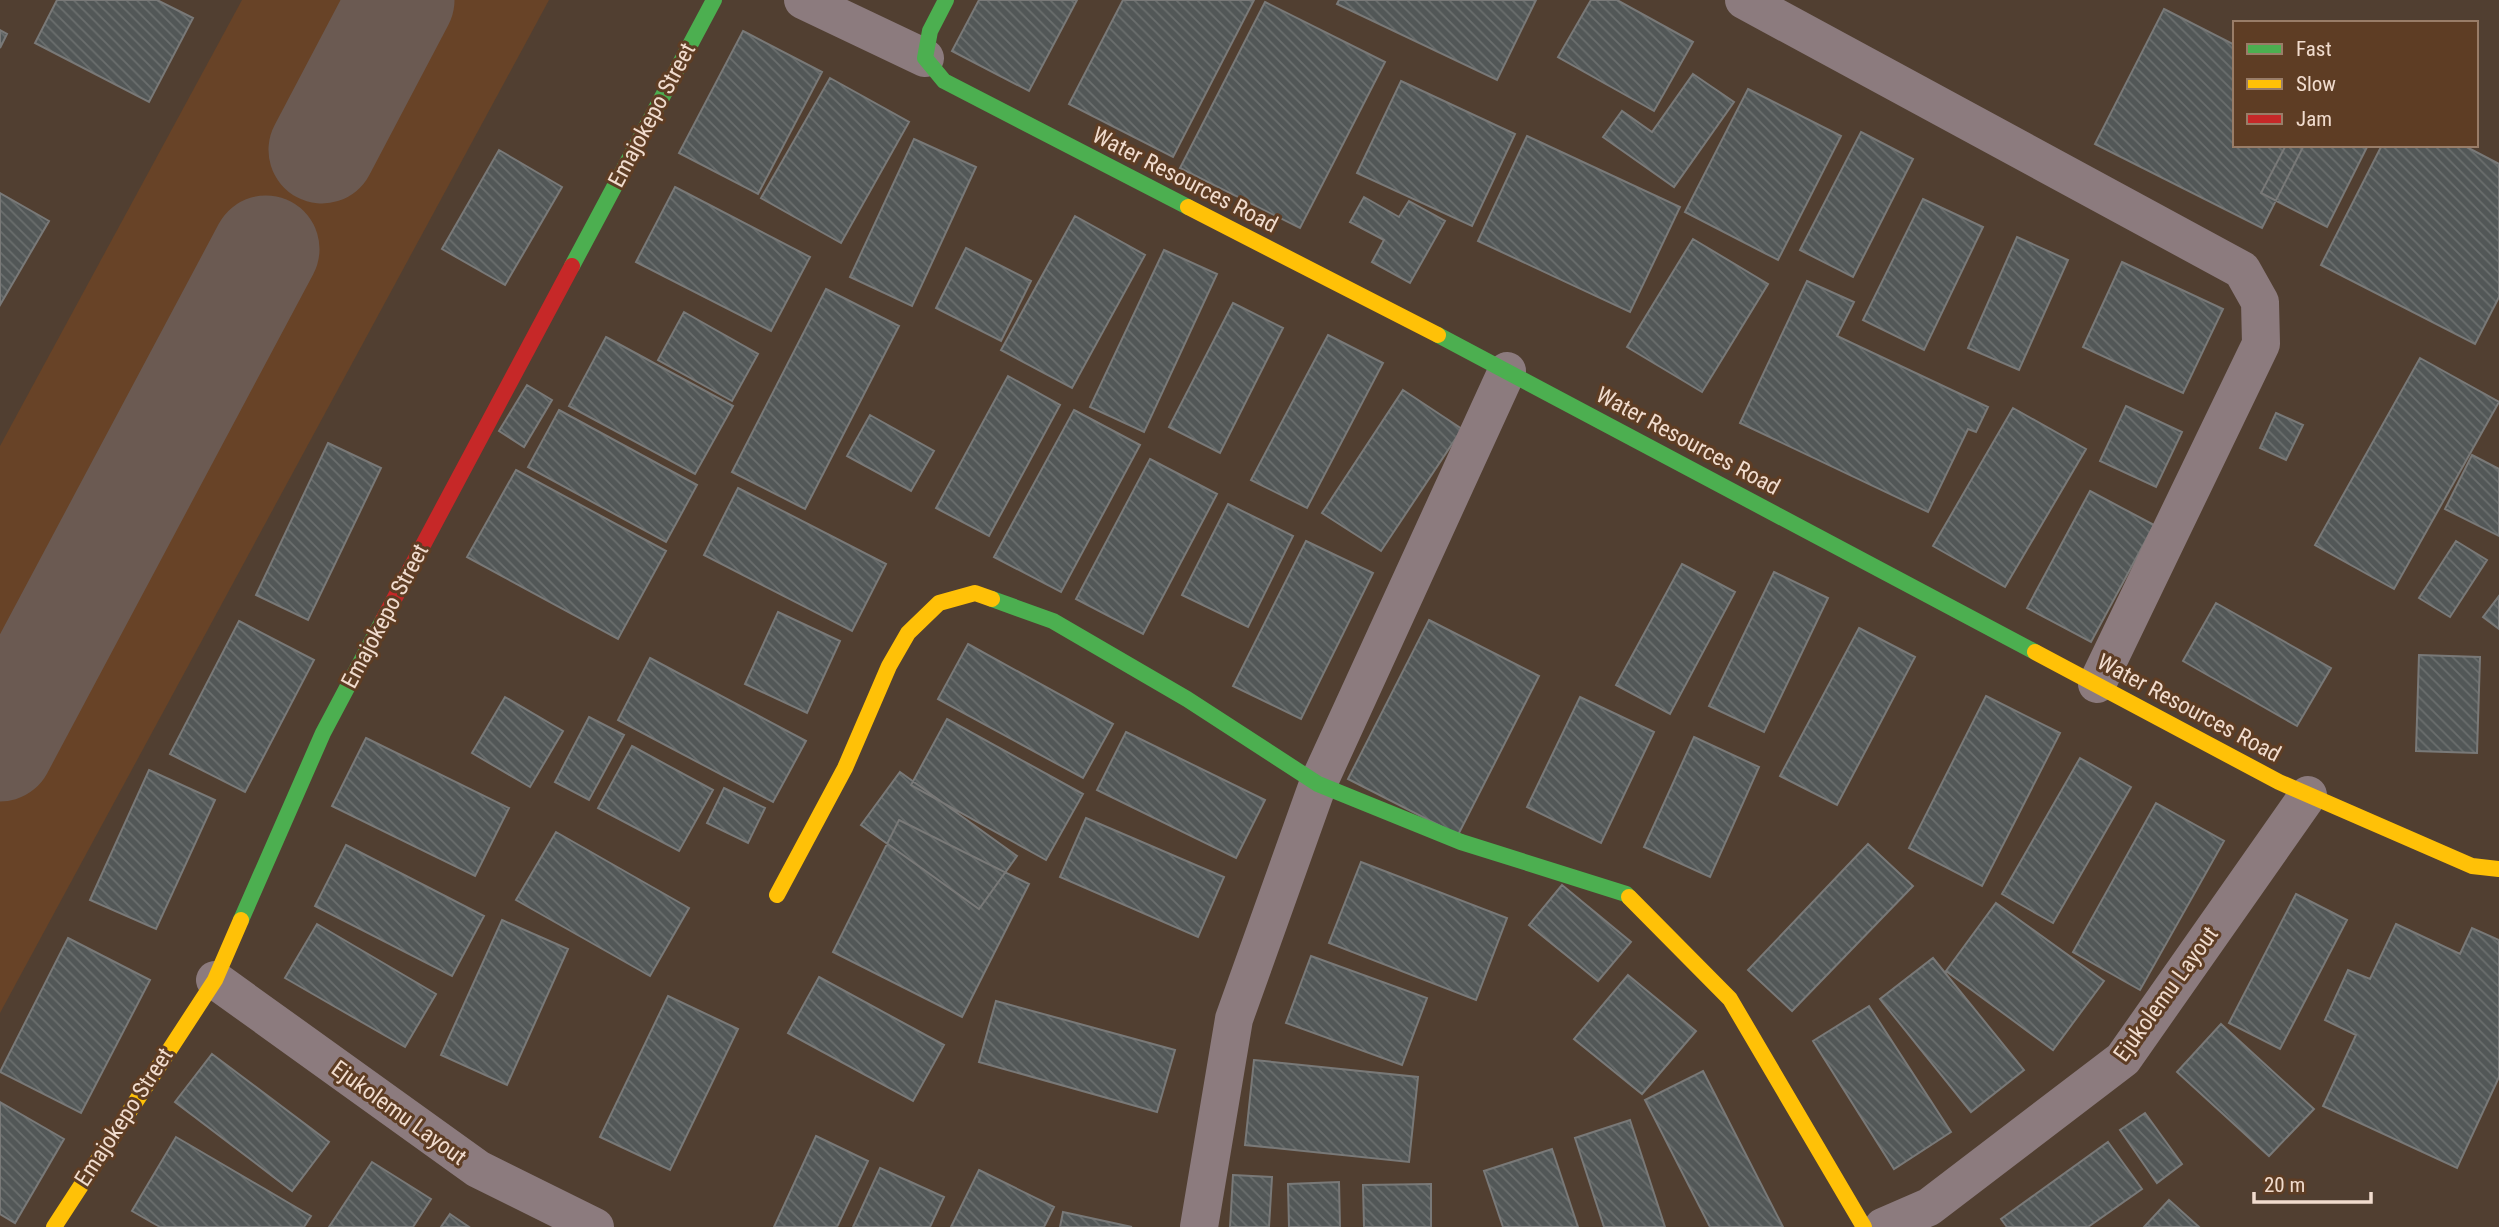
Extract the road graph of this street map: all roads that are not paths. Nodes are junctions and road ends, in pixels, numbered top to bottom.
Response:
1 (714, 0) edge
2 (803, 0) edge
3 (946, 0) edge
4 (1744, 0) edge
5 (925, 58) junction
6 (1507, 371) junction
7 (2097, 684) junction
8 (1318, 783) junction
9 (2308, 795) junction
10 (2499, 869) edge
11 (778, 895) dead end
12 (215, 980) junction
13 (54, 1227) edge
14 (595, 1227) edge
15 (1199, 1227) edge
16 (1864, 1227) edge
17 (1883, 1227) edge

1 - 12 street, Emajokepo Street
2 - 5 street
3 - 5 street
4 - 7 street
5 - 6 street, Water Resources Road
6 - 7 street, Water Resources Road
6 - 8 street
7 - 9 street, Water Resources Road
8 - 11 street
8 - 15 street
8 - 16 street
9 - 10 street, Water Resources Road
9 - 17 street, Ejukolemu Layout
12 - 13 street, Emajokepo Street
12 - 14 street, Ejukolemu Layout

